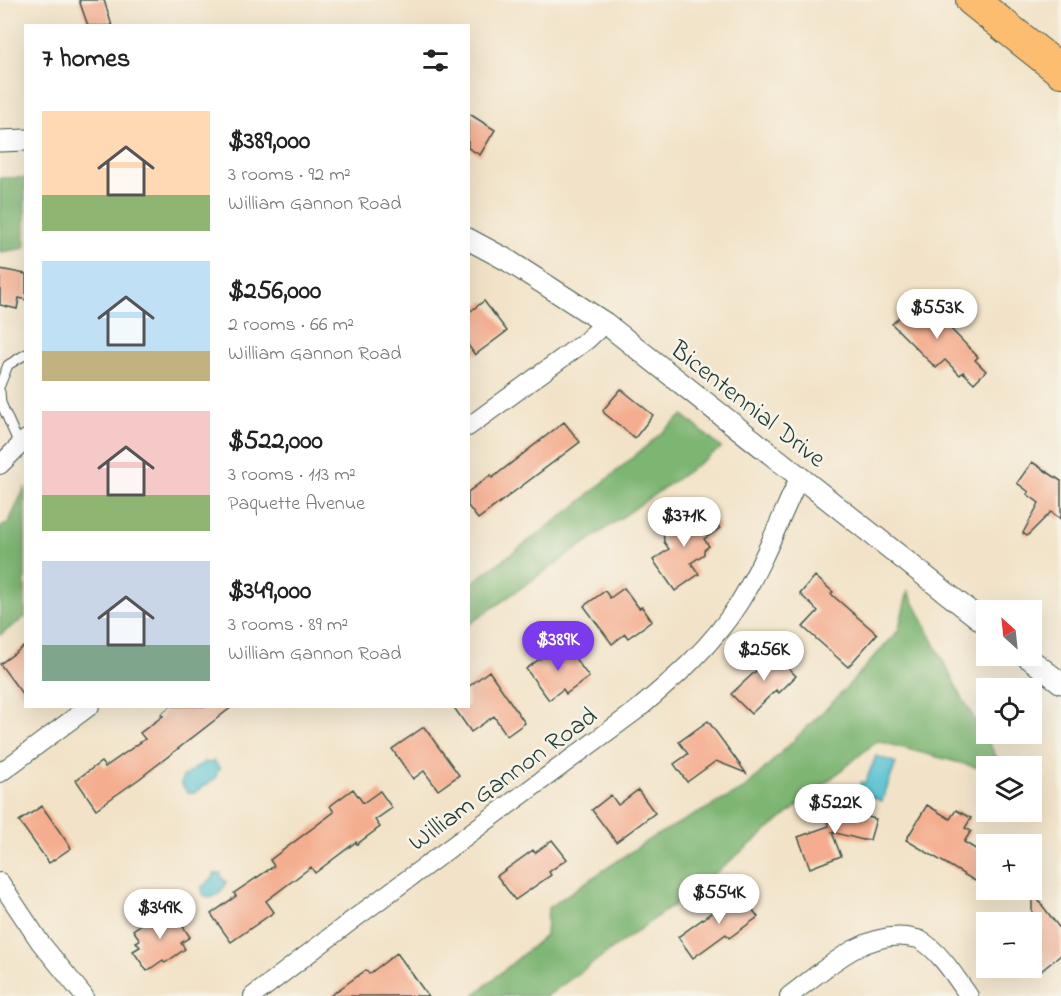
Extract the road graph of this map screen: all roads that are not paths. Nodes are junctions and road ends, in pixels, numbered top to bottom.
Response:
1 (972, 0) edge
2 (1061, 71) edge
3 (24, 140) edge
4 (0, 141) edge
5 (470, 240) edge
6 (605, 323) junction
7 (24, 355) edge
8 (0, 385) edge
9 (0, 392) edge
10 (470, 426) edge
11 (22, 442) edge
12 (0, 465) edge
13 (799, 478) junction
14 (976, 616) edge
15 (1039, 666) edge
16 (1061, 682) edge
17 (87, 708) edge
18 (0, 773) edge
19 (0, 882) edge
20 (84, 996) edge
21 (253, 996) edge
22 (789, 996) edge
23 (969, 996) edge

1 - 2 highway
3 - 4 street
5 - 6 street, Bicentennial Drive
6 - 10 street
6 - 13 street, Bicentennial Drive
7 - 8 lane
9 - 11 lane
11 - 12 street
13 - 14 street, Bicentennial Drive
13 - 21 street, William Gannon Road
15 - 16 street
17 - 18 street
19 - 20 street
22 - 23 street

